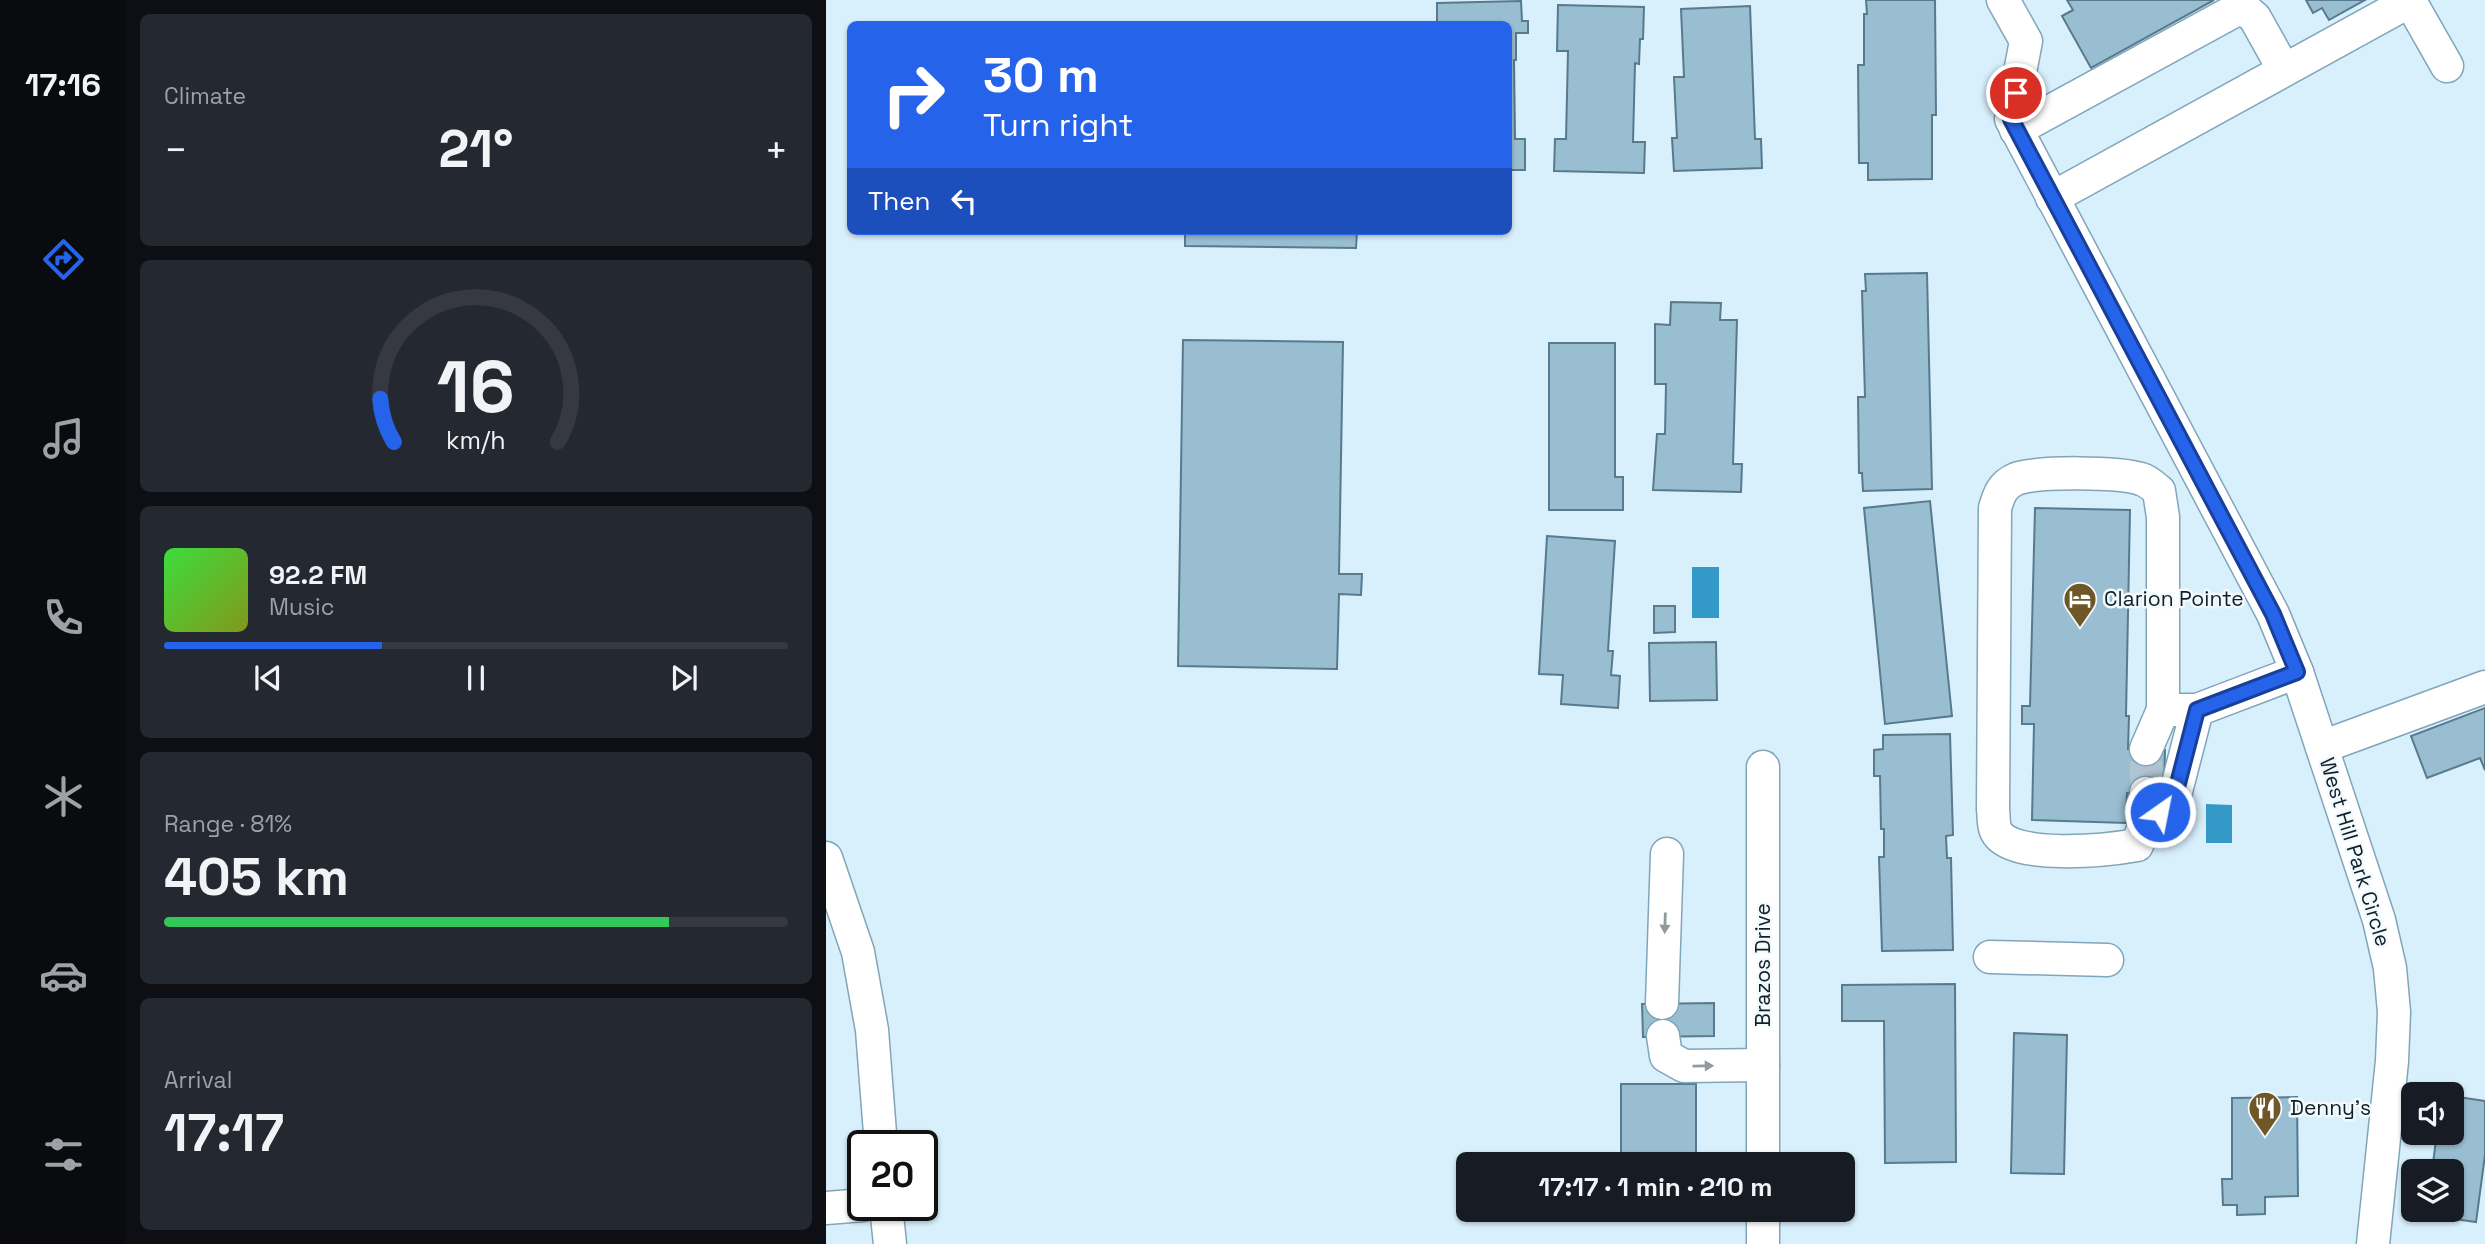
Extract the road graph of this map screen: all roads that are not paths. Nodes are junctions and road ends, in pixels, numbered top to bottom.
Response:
1 (2003, 0) edge
2 (2411, 1) edge
3 (2447, 66) dead end
4 (2284, 71) junction
5 (2016, 130) junction
6 (2052, 198) junction
7 (2297, 672) junction
8 (2485, 687) edge
9 (2163, 710) junction
10 (2197, 710) junction
11 (2322, 747) junction
12 (2146, 749) tunnel mouth
13 (1763, 767) dead end
14 (2146, 793) tunnel mouth
15 (2145, 824) junction
16 (1667, 854) dead end
17 (826, 858) edge
18 (831, 894) edge
19 (1990, 957) dead end
20 (2107, 960) dead end
21 (1662, 1003) dead end
22 (1663, 1037) dead end
23 (1763, 1065) junction
24 (880, 1130) edge
25 (1763, 1152) edge
26 (847, 1207) edge
27 (826, 1208) edge
28 (888, 1221) edge
29 (1763, 1222) edge
30 (890, 1244) edge
31 (1763, 1244) edge
32 (2373, 1244) edge

1 - 5 street
2 - 3 street
2 - 4 street
4 - 5 street
4 - 6 street
5 - 6 street, West Hill Park Circle
6 - 7 street, West Hill Park Circle
7 - 10 street
7 - 11 street, West Hill Park Circle
8 - 11 street
9 - 10 street
9 - 12 street
9 - 15 street
10 - 15 street
11 - 32 street, West Hill Park Circle
13 - 23 street, Brazos Drive
14 - 15 street
16 -> 21 street
17 - 18 street
18 - 24 street
19 - 20 street
22 -> 23 street
23 - 25 street, Brazos Drive
26 - 27 street
28 - 30 street
29 - 31 street

